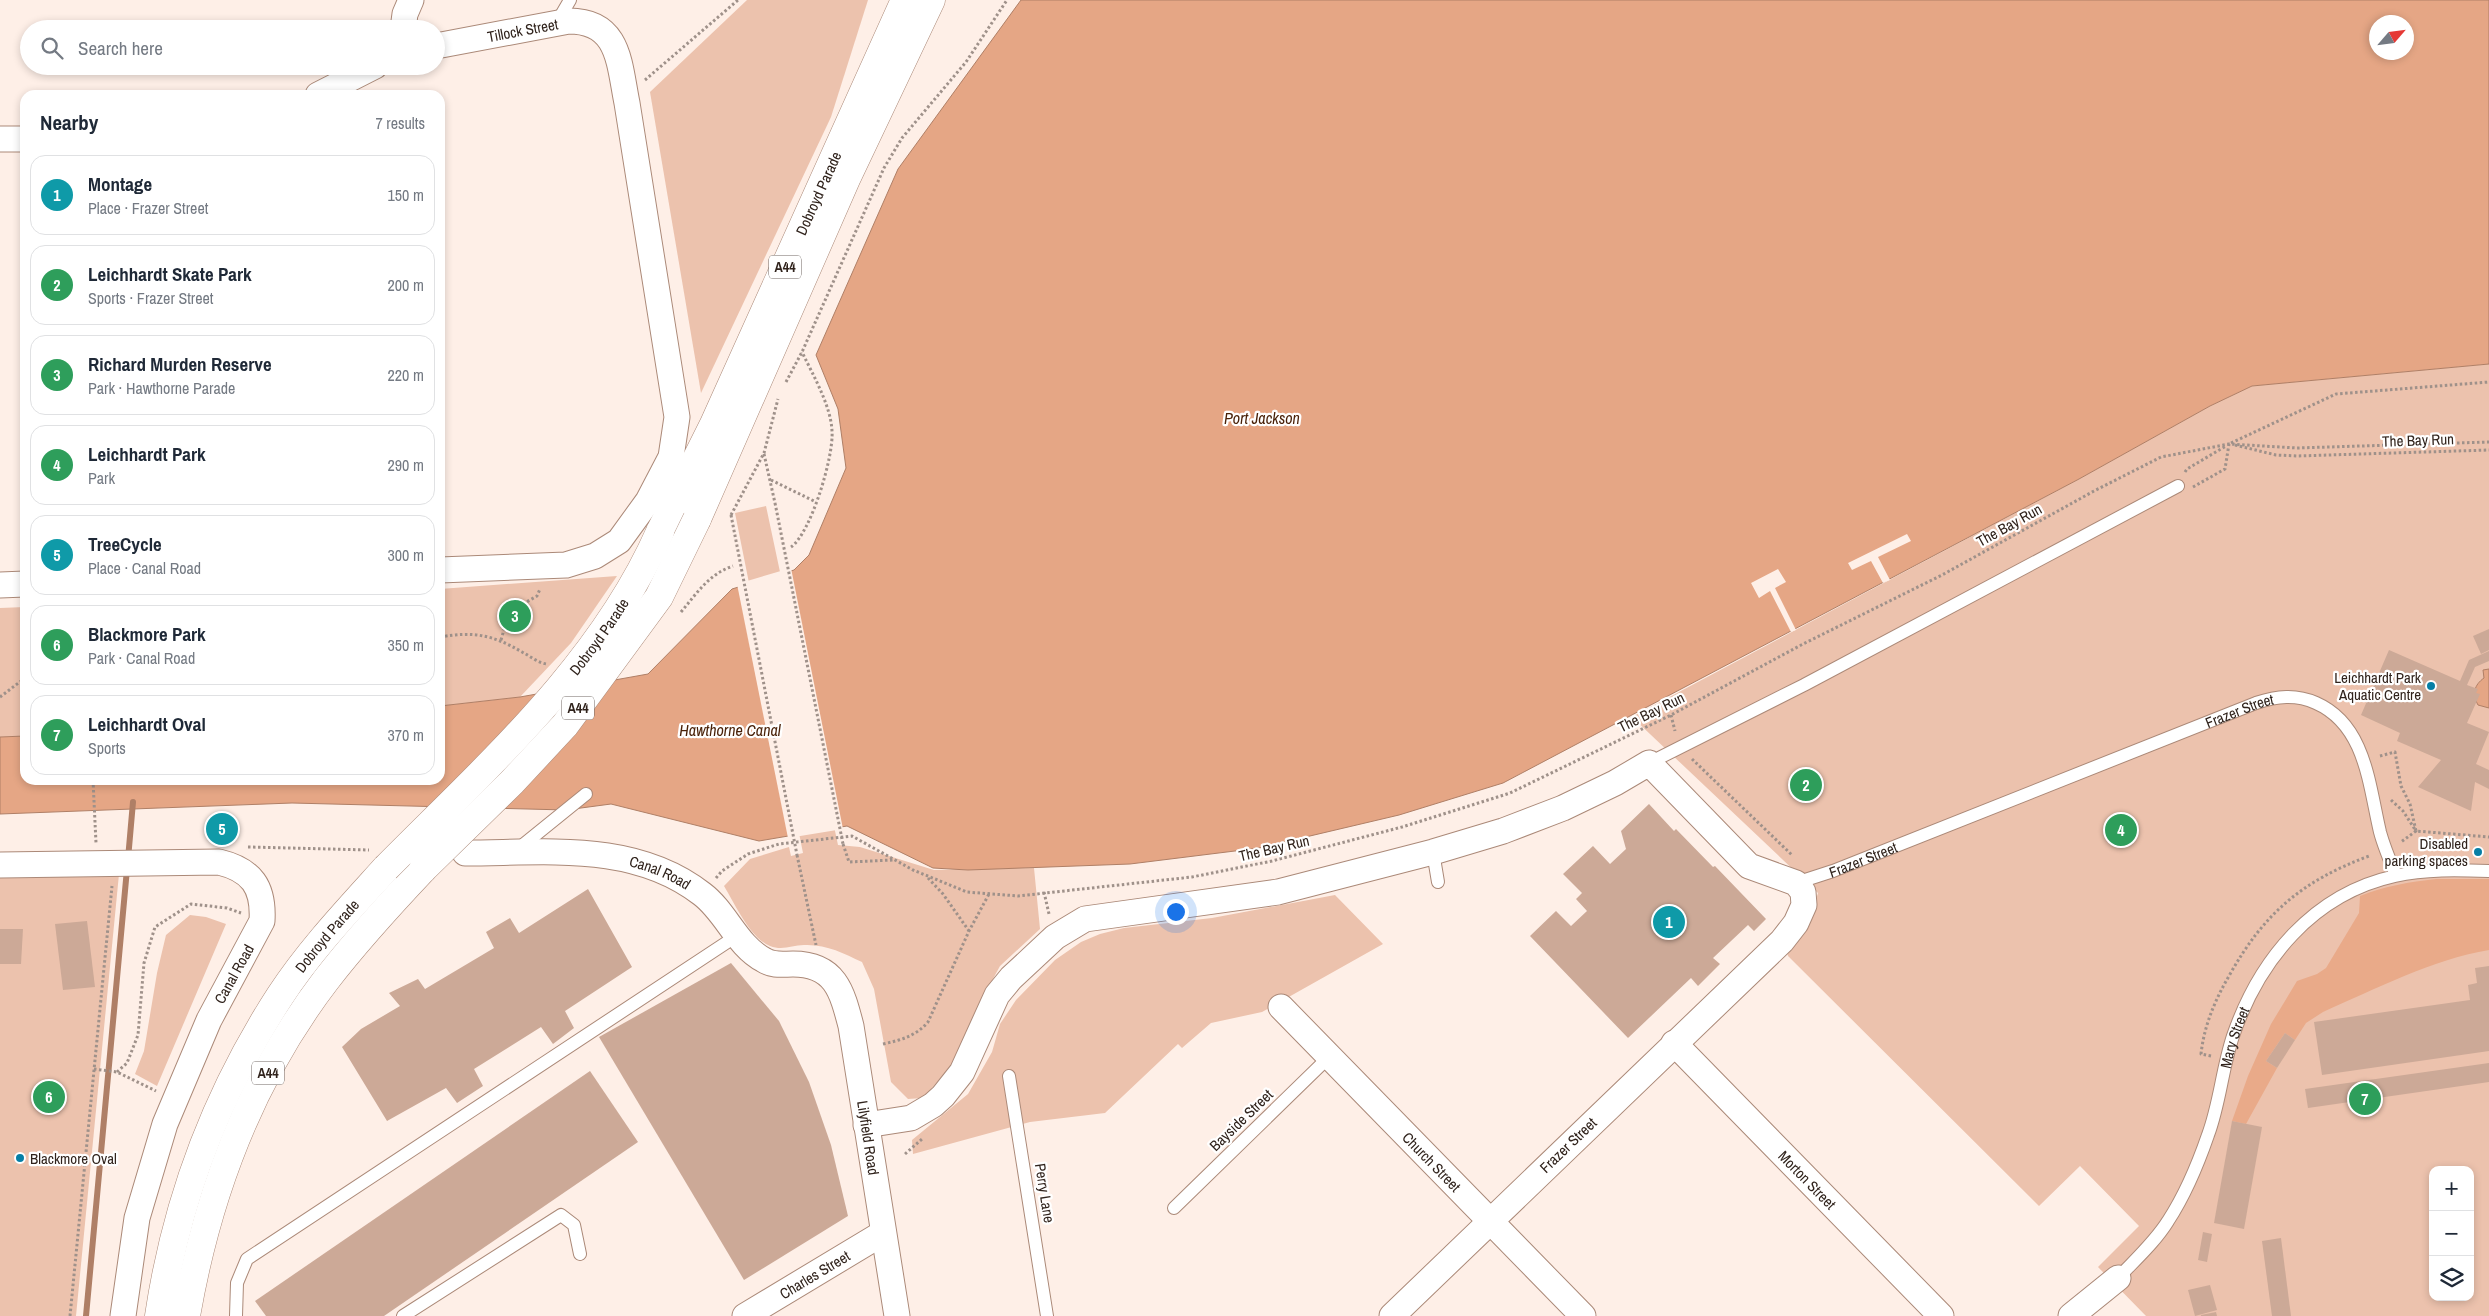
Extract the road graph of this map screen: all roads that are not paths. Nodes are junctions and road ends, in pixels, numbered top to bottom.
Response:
1 (411, 0) edge
2 (570, 0) edge
3 (905, 0) edge
4 (931, 0) edge
5 (404, 20) edge
6 (556, 24) junction
7 (445, 44) edge
8 (357, 75) edge
9 (328, 90) edge
10 (0, 139) edge
11 (20, 139) edge
12 (2178, 486) road end
13 (445, 570) edge
14 (20, 584) edge
15 (0, 585) edge
16 (1649, 763) junction
17 (586, 794) dead end
18 (516, 851) junction
19 (1433, 852) junction
20 (465, 853) dead end
21 (0, 865) edge
22 (2489, 871) edge
23 (2396, 875) junction
24 (1438, 882) dead end
25 (1796, 882) junction
26 (738, 935) junction
27 (821, 968) joint
28 (1281, 1007) dead end
29 (1674, 1043) junction
30 (1330, 1056) junction
31 (1010, 1076) dead end
32 (866, 1125) junction
33 (1174, 1208) dead end
34 (1491, 1220) junction
35 (883, 1233) junction
36 (580, 1254) dead end
37 (2118, 1278) joint
38 (123, 1316) edge
39 (159, 1316) edge
40 (186, 1316) edge
41 (236, 1316) edge
42 (403, 1316) edge
43 (745, 1316) edge
44 (897, 1316) edge
45 (1048, 1316) edge
46 (1392, 1316) edge
47 (1583, 1316) edge
48 (1941, 1316) edge
49 (2071, 1316) edge

1 - 5 street
2 - 6 lane
3 - 39 highway, Dobroyd Parade / A44, bridge
4 - 40 highway, Dobroyd Parade / A44, bridge
6 - 7 street, Tillock Street
6 - 13 street, Tillock Street
8 - 9 street
10 - 11 street
12 - 16 lane
14 - 15 street
16 - 19 street
16 - 25 street
17 - 18 lane
18 - 20 street, Canal Road
18 - 26 street, Canal Road
19 - 24 lane
19 - 32 street
21 - 38 street, Canal Road
22 - 23 lane, Mary Street
23 - 25 lane, Frazer Street
23 - 37 lane, Mary Street
25 - 29 street, Frazer Street
26 - 27 street, Canal Road
26 - 41 lane
27 - 32 street, Lilyfield Road
28 - 30 street, Church Street
29 - 34 street, Frazer Street
29 - 48 street, Morton Street
30 - 33 lane, Bayside Street
30 - 34 street, Church Street
31 - 45 lane, Perry Lane
32 - 35 street, Lilyfield Road
34 - 46 street, Frazer Street
34 - 47 street, Church Street
35 - 43 street, Charles Street
35 - 44 street, Lilyfield Road
36 - 42 lane
37 - 49 street, Mary Street

